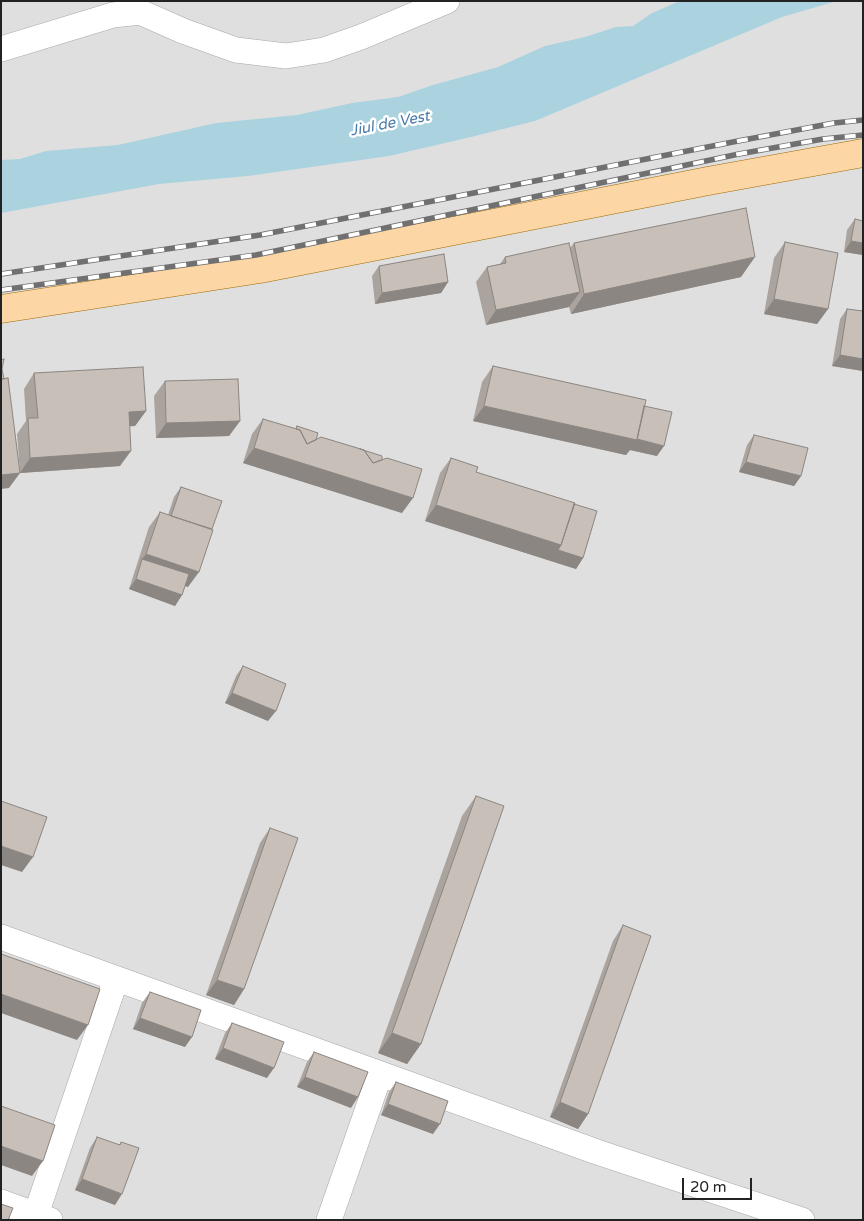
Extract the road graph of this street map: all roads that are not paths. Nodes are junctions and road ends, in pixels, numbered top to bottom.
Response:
1 (448, 1) edge
2 (146, 7) edge
3 (1, 49) edge
4 (863, 153) edge
5 (1, 309) edge
6 (1, 937) edge
7 (116, 979) junction
8 (380, 1074) junction
9 (1, 1202) edge
10 (40, 1218) edge
11 (329, 1220) edge
12 (802, 1220) edge

1 - 2 street
2 - 3 street
4 - 5 main road
6 - 7 street
7 - 8 street
7 - 10 street
8 - 11 street
8 - 12 street
9 - 10 street

